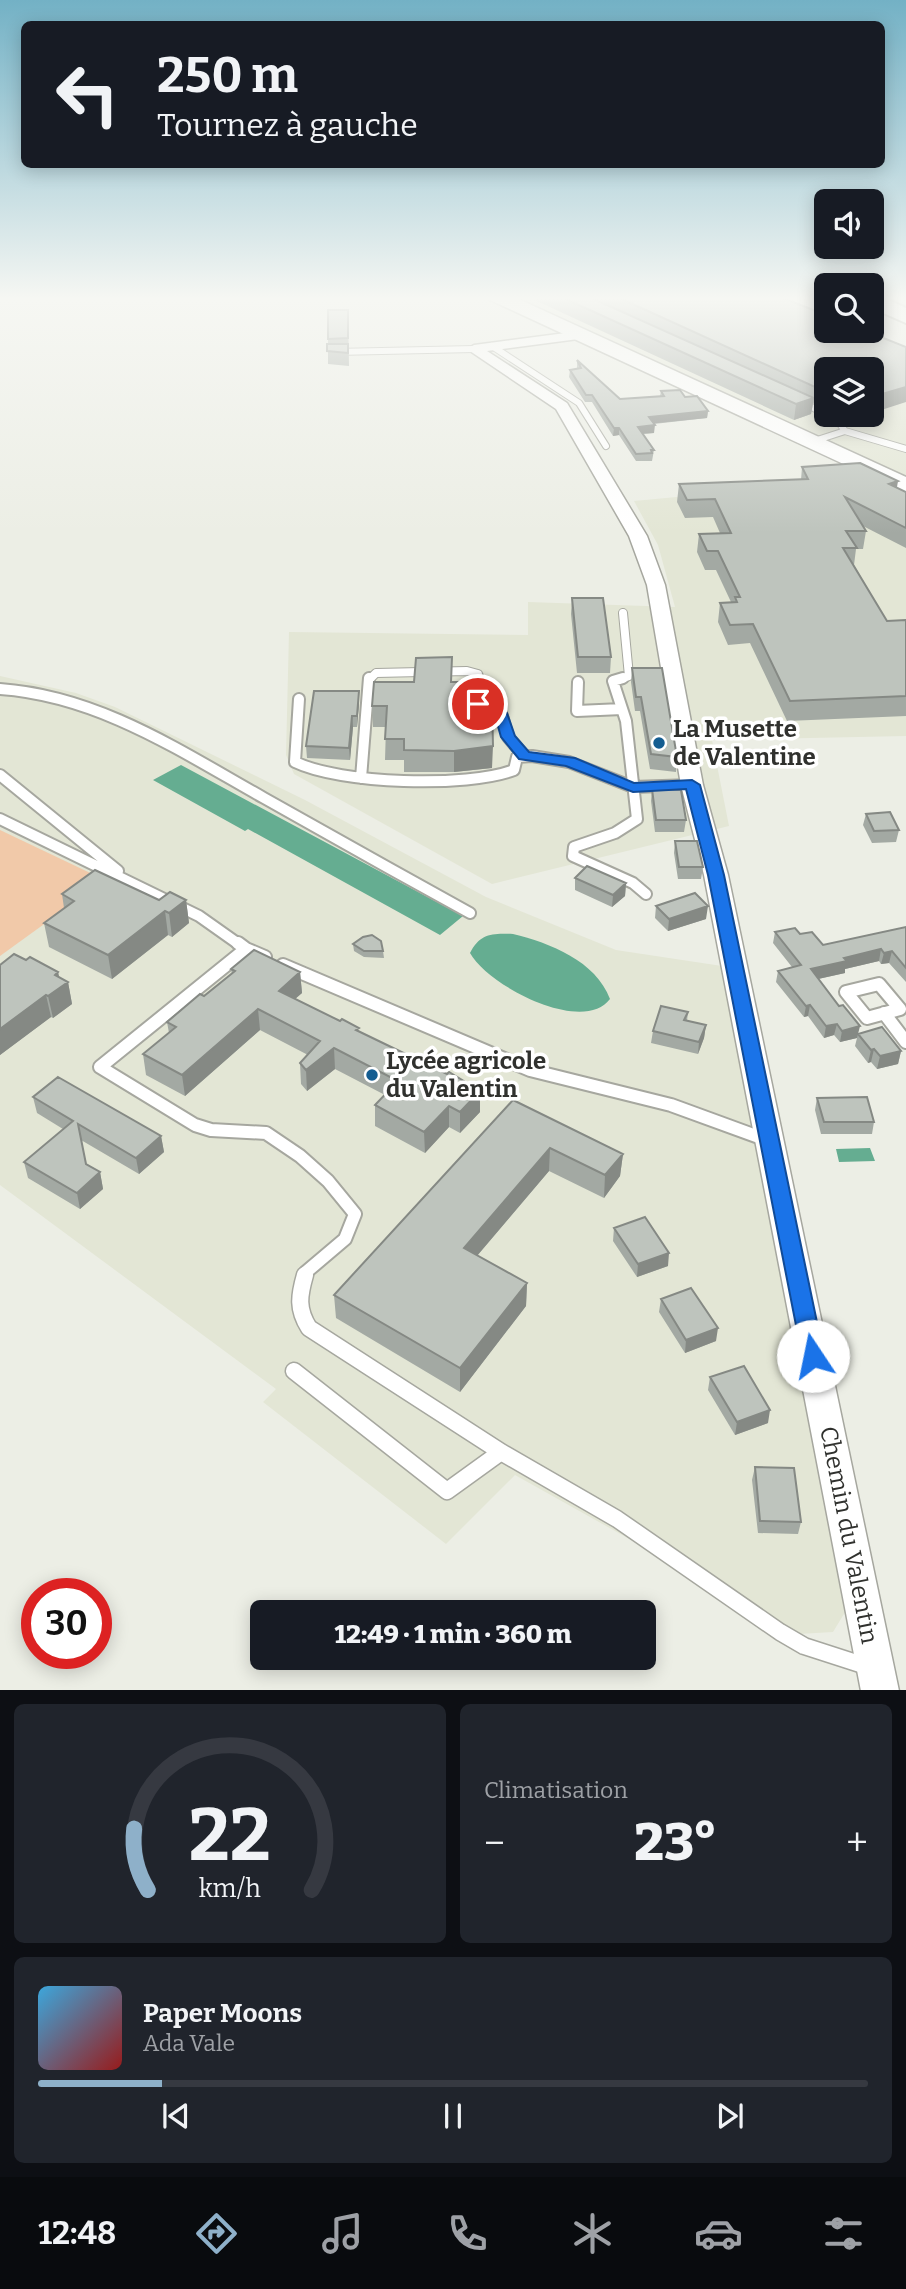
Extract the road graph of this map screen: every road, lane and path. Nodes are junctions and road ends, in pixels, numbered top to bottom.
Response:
1 (521, 375) edge
2 (532, 375) edge
3 (667, 375) edge
4 (790, 396) edge
5 (814, 409) edge
6 (842, 427) edge
7 (845, 431) junction
8 (811, 442) junction
9 (606, 446) dead end
10 (906, 449) edge
11 (906, 486) edge
12 (623, 613) dead end
13 (578, 682) dead end
14 (0, 689) edge
15 (299, 699) dead end
16 (622, 709) junction
17 (524, 756) junction
18 (0, 775) edge
19 (361, 778) junction
20 (692, 785) junction
21 (633, 787) junction
22 (0, 819) edge
23 (134, 884) junction
24 (646, 894) dead end
25 (470, 913) dead end
26 (246, 949) junction
27 (884, 1013) dead end
28 (906, 1042) edge
29 (769, 1141) junction
30 (294, 1371) dead end
31 (501, 1452) junction
32 (878, 1680) edge

1 - 20 street, Chemin du Valentin
2 - 9 lane
3 - 8 main road
4 - 5 lane
6 - 7 lane
7 - 8 lane
7 - 10 lane
8 - 11 main road
12 - 16 lane
13 - 16 lane
14 - 25 lane
15 - 19 lane
16 - 21 lane
17 - 19 lane
17 - 19 lane
17 - 21 lane
18 - 23 lane
20 - 21 lane
20 - 29 street, Chemin du Valentin
21 - 24 lane
22 - 23 lane
23 - 26 lane
26 - 29 lane
26 - 31 lane
27 - 28 lane
29 - 32 street, Chemin du Valentin
30 - 31 lane
31 - 32 lane

